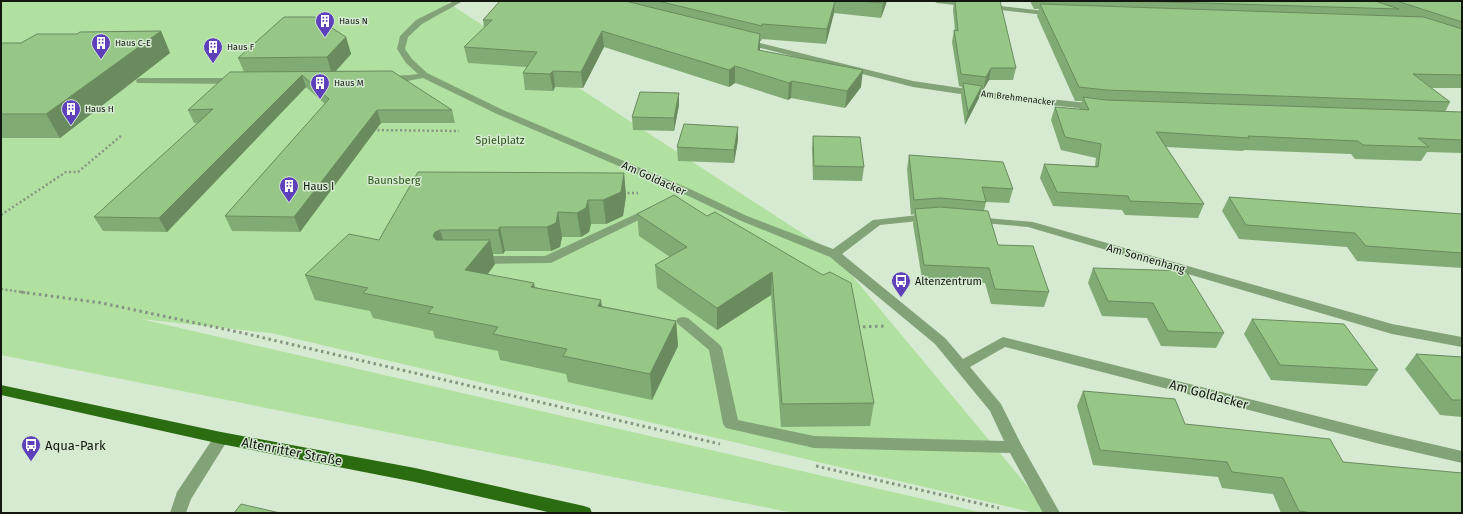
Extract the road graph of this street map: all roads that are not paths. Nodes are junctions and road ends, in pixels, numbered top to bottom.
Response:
1 (459, 1) edge
2 (937, 1) edge
3 (977, 4) edge
4 (1058, 14) edge
5 (737, 39) edge
6 (424, 75) junction
7 (378, 79) edge
8 (248, 80) edge
9 (140, 81) dead end
10 (1110, 108) edge
11 (686, 192) junction
12 (674, 199) edge
13 (660, 206) edge
14 (937, 217) edge
15 (960, 218) edge
16 (834, 254) junction
17 (470, 260) edge
18 (683, 321) dead end
19 (1462, 342) edge
20 (961, 366) junction
21 (1, 390) edge
22 (221, 438) junction
23 (1015, 447) junction
24 (1462, 457) edge
25 (178, 513) edge
26 (584, 513) edge
27 (1052, 513) edge

1 - 6 street, Am Goldacker
2 - 3 street
3 - 4 street
5 - 10 street, Am Brehmenacker
6 - 7 street
6 - 11 street, Am Goldacker
8 - 9 street
11 - 12 street
11 - 16 street, Am Goldacker
13 - 17 street
14 - 16 street
15 - 19 street, Am Sonnenhang
16 - 20 street, Am Goldacker
18 - 23 street
20 - 23 street, Am Goldacker
20 - 24 street, Am Goldacker
21 - 22 main road, Altenritter Straße
22 - 25 street
22 - 26 main road, Altenritter Straße
23 - 27 street, Am Goldacker

